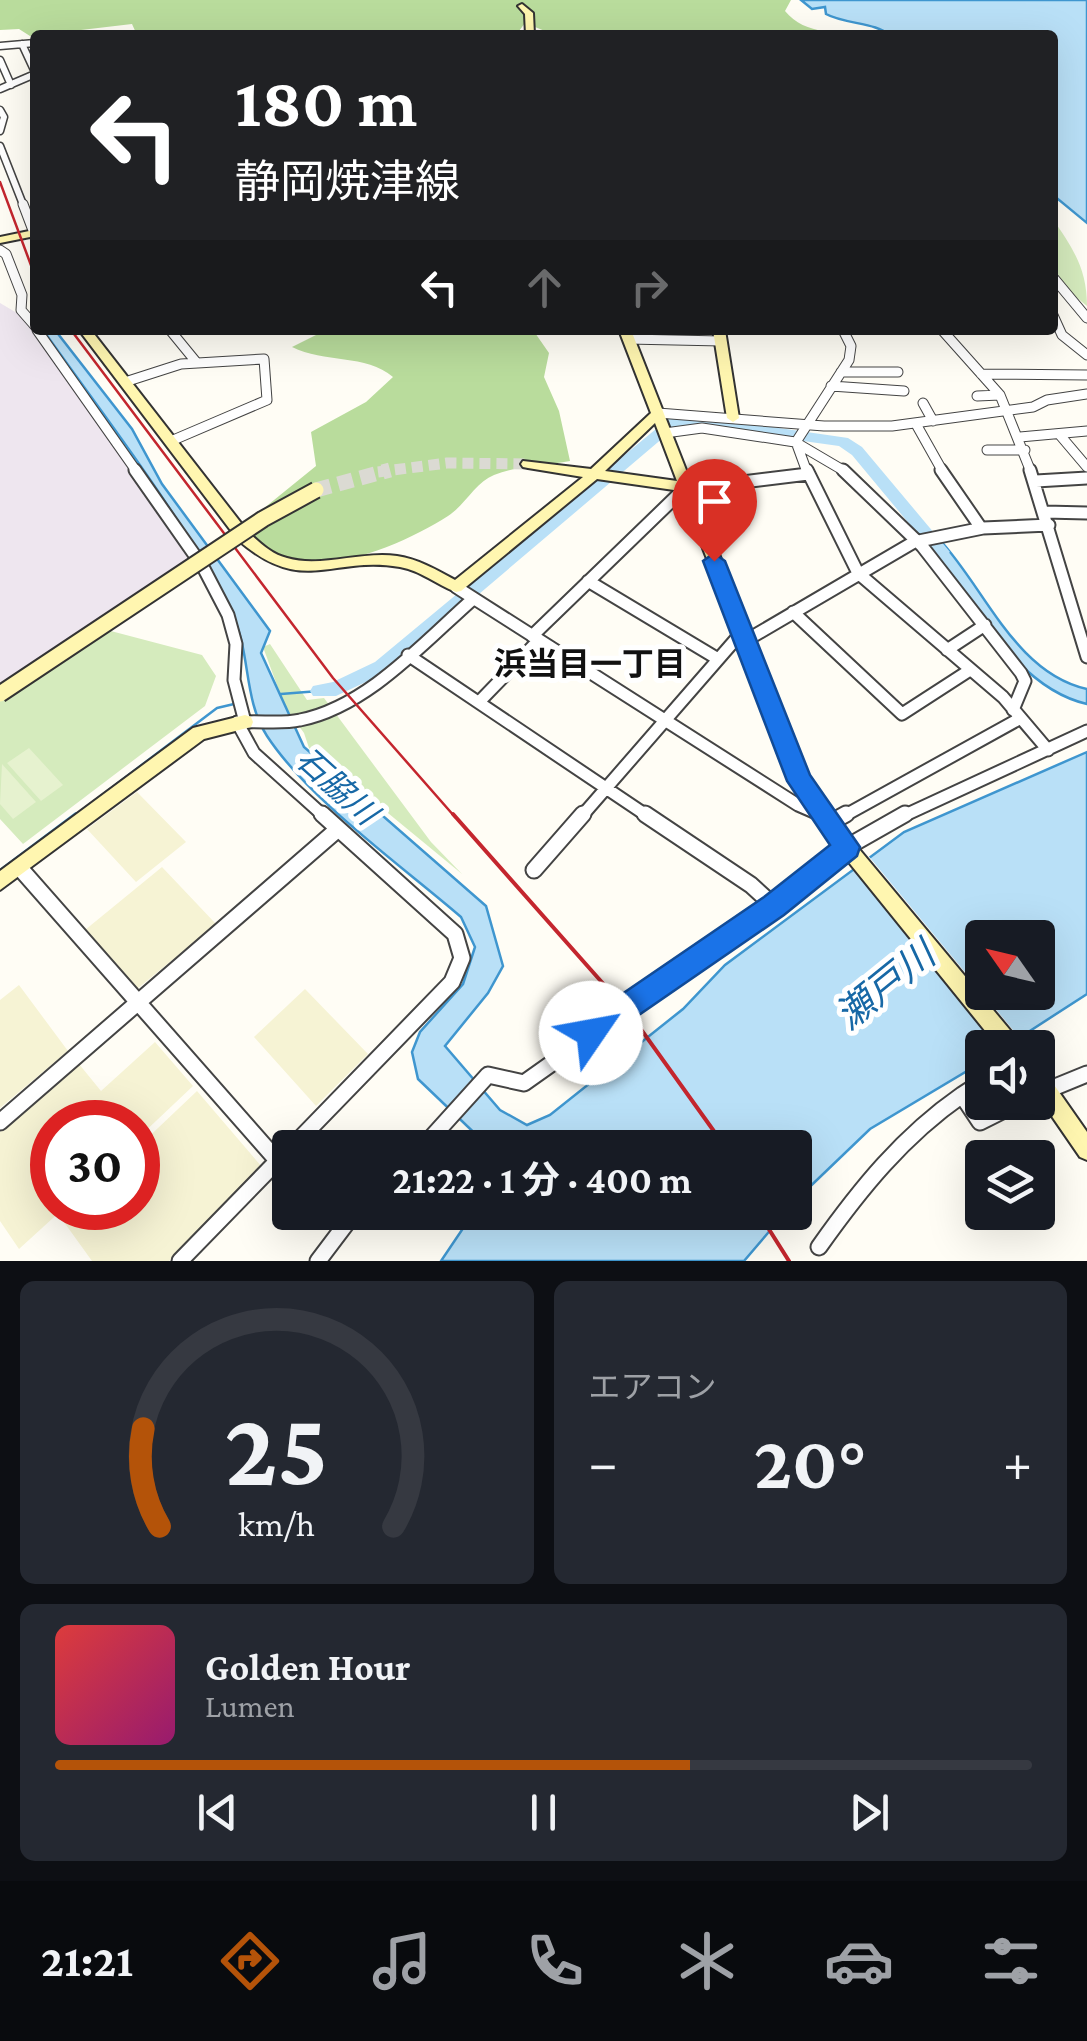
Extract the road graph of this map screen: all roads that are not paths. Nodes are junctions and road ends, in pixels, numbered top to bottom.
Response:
1 (522, 6) dead end
2 (530, 30) edge
3 (30, 43) edge
4 (22, 44) junction
5 (0, 46) edge
6 (0, 60) edge
7 (30, 62) edge
8 (30, 75) edge
9 (11, 84) junction
10 (0, 90) edge
11 (0, 110) edge
12 (0, 132) edge
13 (0, 146) edge
14 (30, 225) edge
15 (30, 235) edge
16 (0, 238) edge
17 (0, 250) edge
18 (1058, 283) edge
19 (1087, 318) edge
20 (30, 321) edge
21 (1058, 326) edge
22 (41, 335) edge
23 (89, 335) edge
24 (174, 335) edge
25 (626, 335) edge
26 (720, 335) edge
27 (845, 335) edge
28 (946, 335) edge
29 (1087, 355) edge
30 (197, 363) junction
31 (840, 372) junction
32 (898, 372) dead end
33 (981, 374) junction
34 (1087, 375) edge
35 (124, 382) junction
36 (830, 386) junction
37 (904, 391) dead end
38 (1087, 394) edge
39 (1000, 395) junction
40 (977, 396) dead end
41 (923, 403) dead end
42 (1007, 408) junction
43 (733, 418) junction
44 (933, 421) junction
45 (662, 424) junction
46 (804, 424) junction
47 (916, 424) junction
48 (1087, 431) edge
49 (1059, 434) junction
50 (1020, 437) junction
51 (171, 441) junction
52 (796, 442) junction
53 (986, 450) dead end
54 (1025, 450) junction
55 (528, 464) tunnel mouth
56 (1087, 467) edge
57 (808, 474) junction
58 (602, 475) junction
59 (1087, 478) edge
60 (1036, 481) junction
61 (686, 488) junction
62 (316, 490) tunnel mouth
63 (1045, 512) junction
64 (1087, 513) edge
65 (1049, 525) junction
66 (981, 528) junction
67 (918, 541) junction
68 (858, 573) junction
69 (588, 582) junction
70 (456, 587) junction
71 (473, 599) junction
72 (792, 612) junction
73 (985, 625) junction
74 (1084, 635) edge
75 (744, 637) junction
76 (536, 638) junction
77 (947, 650) junction
78 (408, 655) junction
79 (1087, 657) edge
80 (718, 659) junction
81 (970, 670) junction
82 (0, 694) edge
83 (479, 702) junction
84 (241, 712) junction
85 (1016, 714) junction
86 (664, 719) junction
87 (1087, 731) edge
88 (1048, 750) junction
89 (606, 788) junction
90 (824, 819) junction
91 (338, 829) junction
92 (850, 851) junction
93 (19, 867) junction
94 (534, 870) dead end
95 (0, 882) edge
96 (774, 906) junction
97 (138, 1002) junction
98 (997, 1030) edge
99 (1087, 1074) edge
100 (1055, 1084) edge
101 (965, 1093) edge
102 (962, 1095) junction
103 (965, 1100) edge
104 (1055, 1108) edge
105 (0, 1122) edge
106 (307, 1130) edge
107 (436, 1130) edge
108 (272, 1138) edge
109 (1087, 1150) edge
110 (272, 1166) edge
111 (342, 1230) edge
112 (818, 1247) dead end
113 (180, 1261) edge
114 (318, 1261) edge

1 - 2 street
3 - 4 street
4 - 5 street
4 - 7 street
6 - 9 street
8 - 9 street
9 - 10 street
11 - 12 street
13 - 14 street
15 - 16 street
17 - 20 street
18 - 19 street
21 - 29 street
22 - 84 street
23 - 35 street
24 - 30 street
25 - 45 street
26 - 43 street
27 - 31 street
28 - 33 street
30 - 35 street
30 - 51 street
31 - 32 street
31 - 36 street
33 - 34 street
33 - 39 street
35 - 51 street
36 - 37 street
36 - 46 street
38 - 42 street
39 - 40 street
39 - 42 street
41 - 44 street
42 - 44 street
42 - 50 street
43 - 45 street
43 - 46 street
44 - 47 street
45 - 52 street
45 - 58 street
45 - 61 street
46 - 47 street
46 - 52 street
47 - 66 street
48 - 49 street
49 - 50 street
49 - 56 street
50 - 54 street
51 - 70 street
52 - 57 street
52 - 67 street
53 - 54 street
54 - 60 street
55 - 58 street
57 - 61 street
57 - 68 street
58 - 61 street
58 - 70 street
59 - 60 street
60 - 63 street
61 - 69 street
61 - 75 street
62 - 82 street, bridge
63 - 64 street
63 - 65 street
65 - 66 street
65 - 74 street
66 - 67 street
67 - 68 street
67 - 73 street
68 - 72 street
68 - 77 street
69 - 76 street
69 - 80 street
70 - 71 street
71 - 76 street
71 - 78 street
72 - 75 street
72 - 81 street
73 - 77 street
73 - 85 street
74 - 79 street
75 - 80 street
75 - 90 street
76 - 83 street
76 - 86 street
77 - 81 street
78 - 83 street
78 - 84 street
80 - 86 street
81 - 85 street
83 - 89 street
84 - 91 street
84 - 93 street
85 - 88 street
85 - 90 street
86 - 89 street
86 - 90 street
87 - 88 street
88 - 92 street
89 - 94 street
89 - 96 street
90 - 92 street
91 - 97 street
91 - 106 street
92 - 96 street
92 - 98 street
93 - 95 street
93 - 97 street
96 - 107 street
97 - 105 street
97 - 108 street
99 - 100 street
101 - 102 street
102 - 103 street
102 - 112 street
104 - 109 street
110 - 113 street
111 - 114 street

